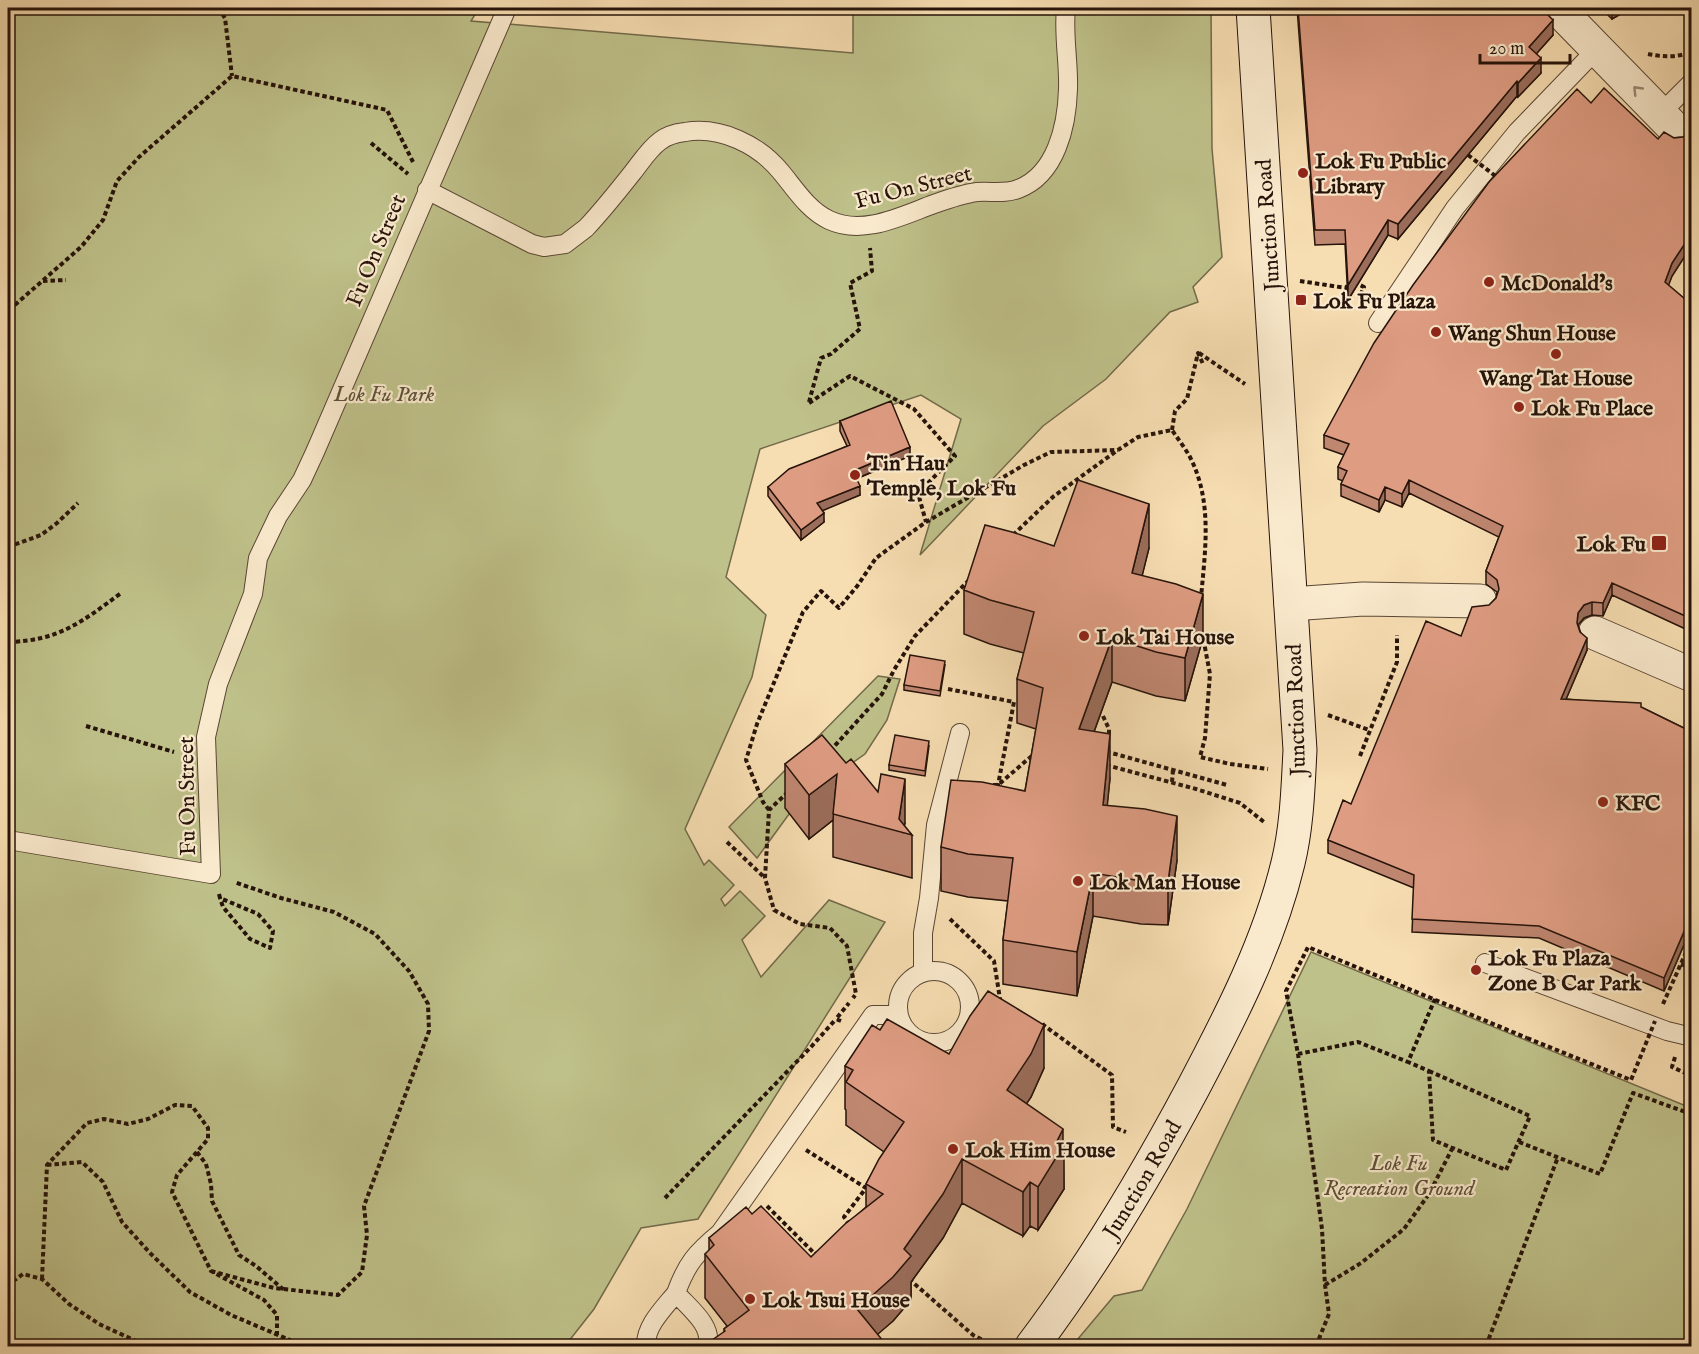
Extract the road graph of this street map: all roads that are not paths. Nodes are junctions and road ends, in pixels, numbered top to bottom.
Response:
1 (507, 8) edge
2 (1066, 8) edge
3 (1253, 8) edge
4 (1557, 8) edge
5 (1597, 49) junction
6 (1692, 82) edge
7 (1669, 123) joint
8 (427, 190) junction
9 (1378, 323) dead end
10 (1479, 601) dead end
11 (1291, 604) junction
12 (1595, 633) dead end
13 (1692, 675) edge
14 (960, 733) dead end
15 (8, 840) edge
16 (1485, 963) dead end
17 (923, 972) junction
18 (899, 1015) junction
19 (1692, 1037) edge
20 (676, 1293) junction
21 (646, 1347) edge
22 (707, 1347) edge
23 (1032, 1347) edge

1 - 8 lane
2 - 8 lane, Fu On Street
3 - 11 main road, Junction Road
4 - 5 main road
7 -> 5 main road
5 - 9 lane
6 - 7 lane
8 - 15 lane, Fu On Street
10 - 11 main road
11 - 23 main road, Junction Road
12 - 13 main road
14 - 17 lane
16 - 19 lane
17 - 18 lane
17 - 18 lane
18 - 20 lane
20 - 21 lane
20 - 22 lane

